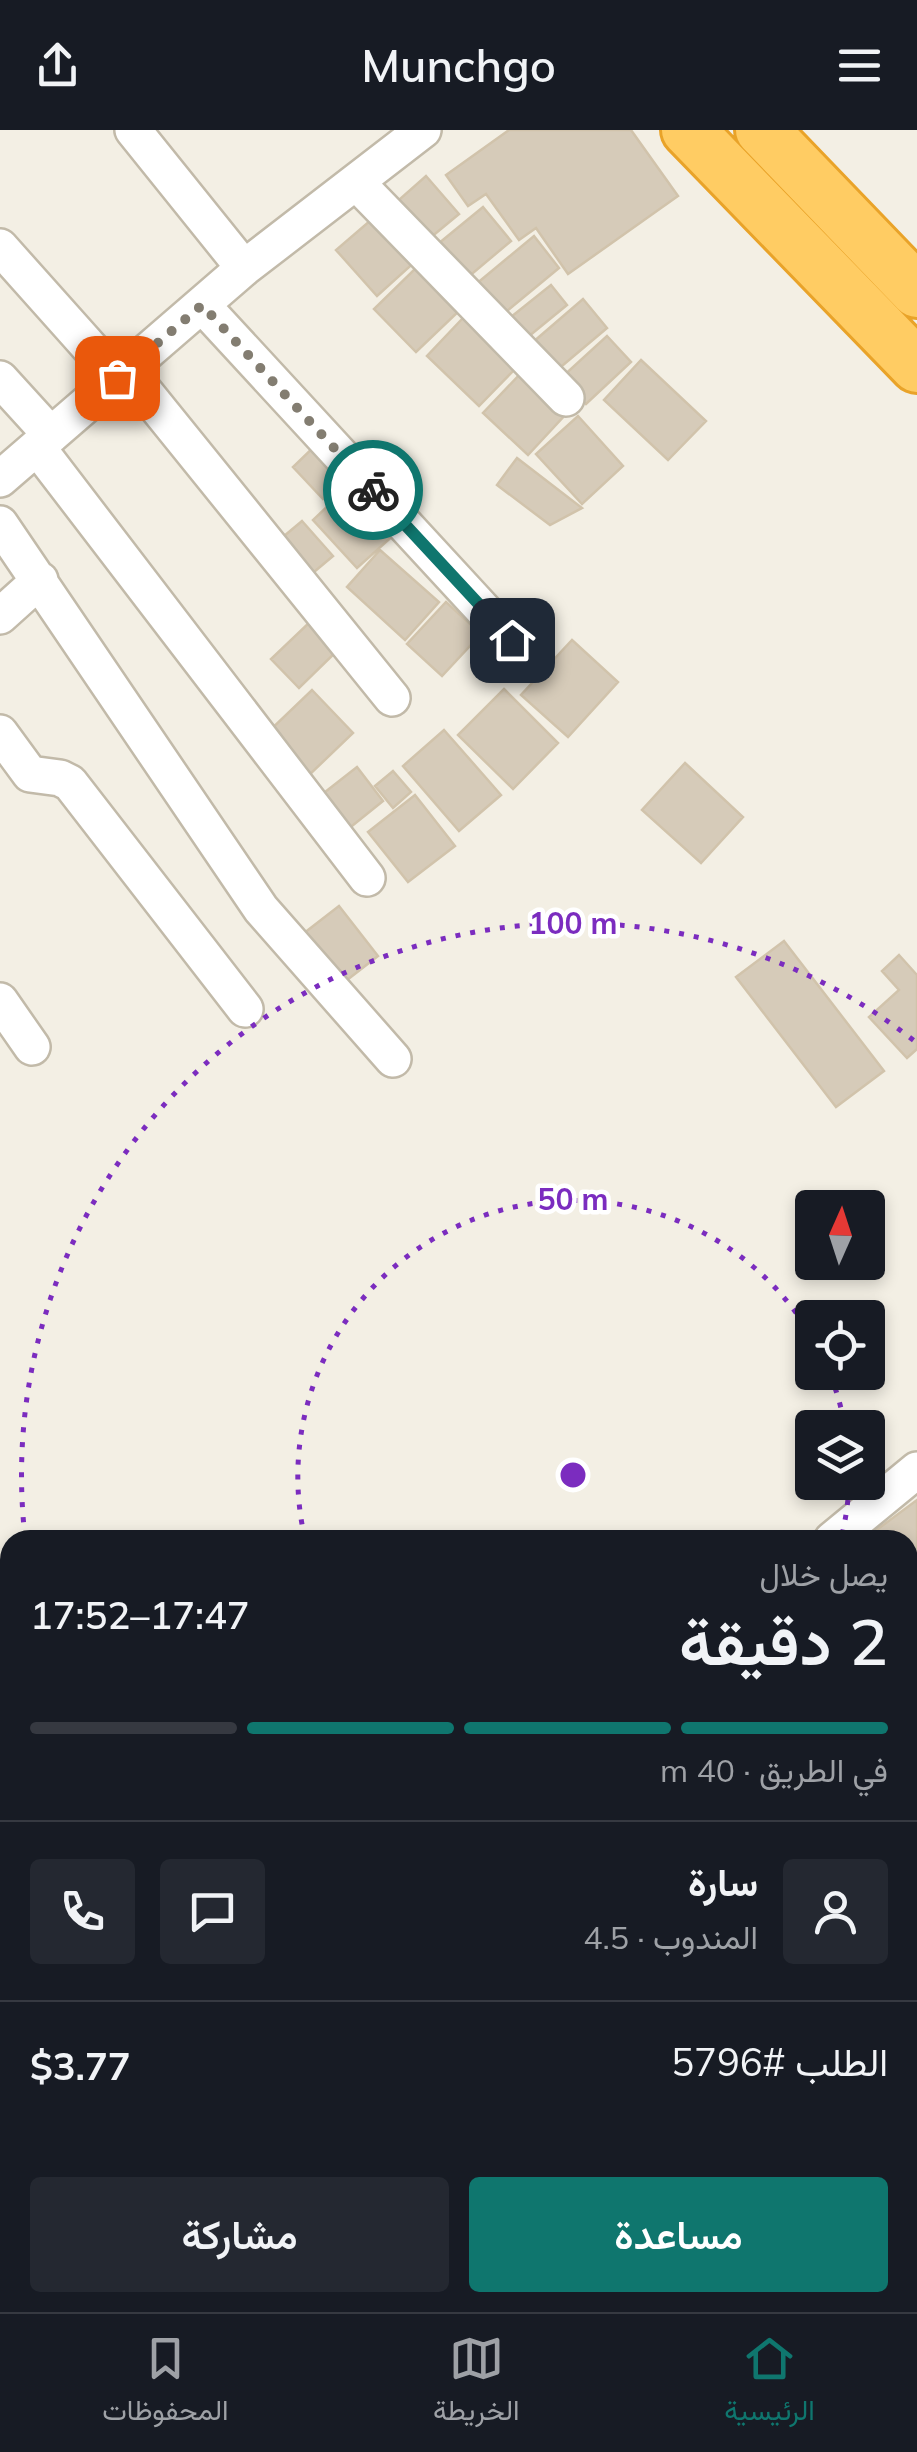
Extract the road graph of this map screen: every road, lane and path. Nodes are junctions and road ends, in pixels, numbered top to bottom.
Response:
1 (133, 130) edge
2 (688, 130) edge
3 (762, 130) edge
4 (404, 136) edge
5 (356, 182) junction
6 (0, 247) edge
7 (244, 268) junction
8 (917, 291) edge
9 (202, 305) junction
10 (917, 366) edge
11 (122, 374) junction
12 (0, 379) edge
13 (566, 398) dead end
14 (44, 441) junction
15 (0, 479) edge
16 (0, 524) edge
17 (40, 580) junction
18 (0, 616) edge
19 (512, 640) dead end
20 (392, 698) dead end
21 (0, 733) edge
22 (367, 878) dead end
23 (0, 1000) edge
24 (246, 1009) dead end
25 (32, 1047) dead end
26 (392, 1059) dead end
27 (917, 1470) edge
28 (844, 1530) edge

1 - 7 street
2 - 10 highway
3 - 8 highway
4 - 5 street
5 - 7 street
5 - 13 street
6 - 11 street
7 - 9 street
9 - 11 street
9 - 19 street
11 - 14 street
11 - 20 street
12 - 14 street
14 - 15 street
14 - 22 street
16 - 17 street
17 - 18 street
17 - 26 street
21 - 24 street
23 - 25 street
27 - 28 street

